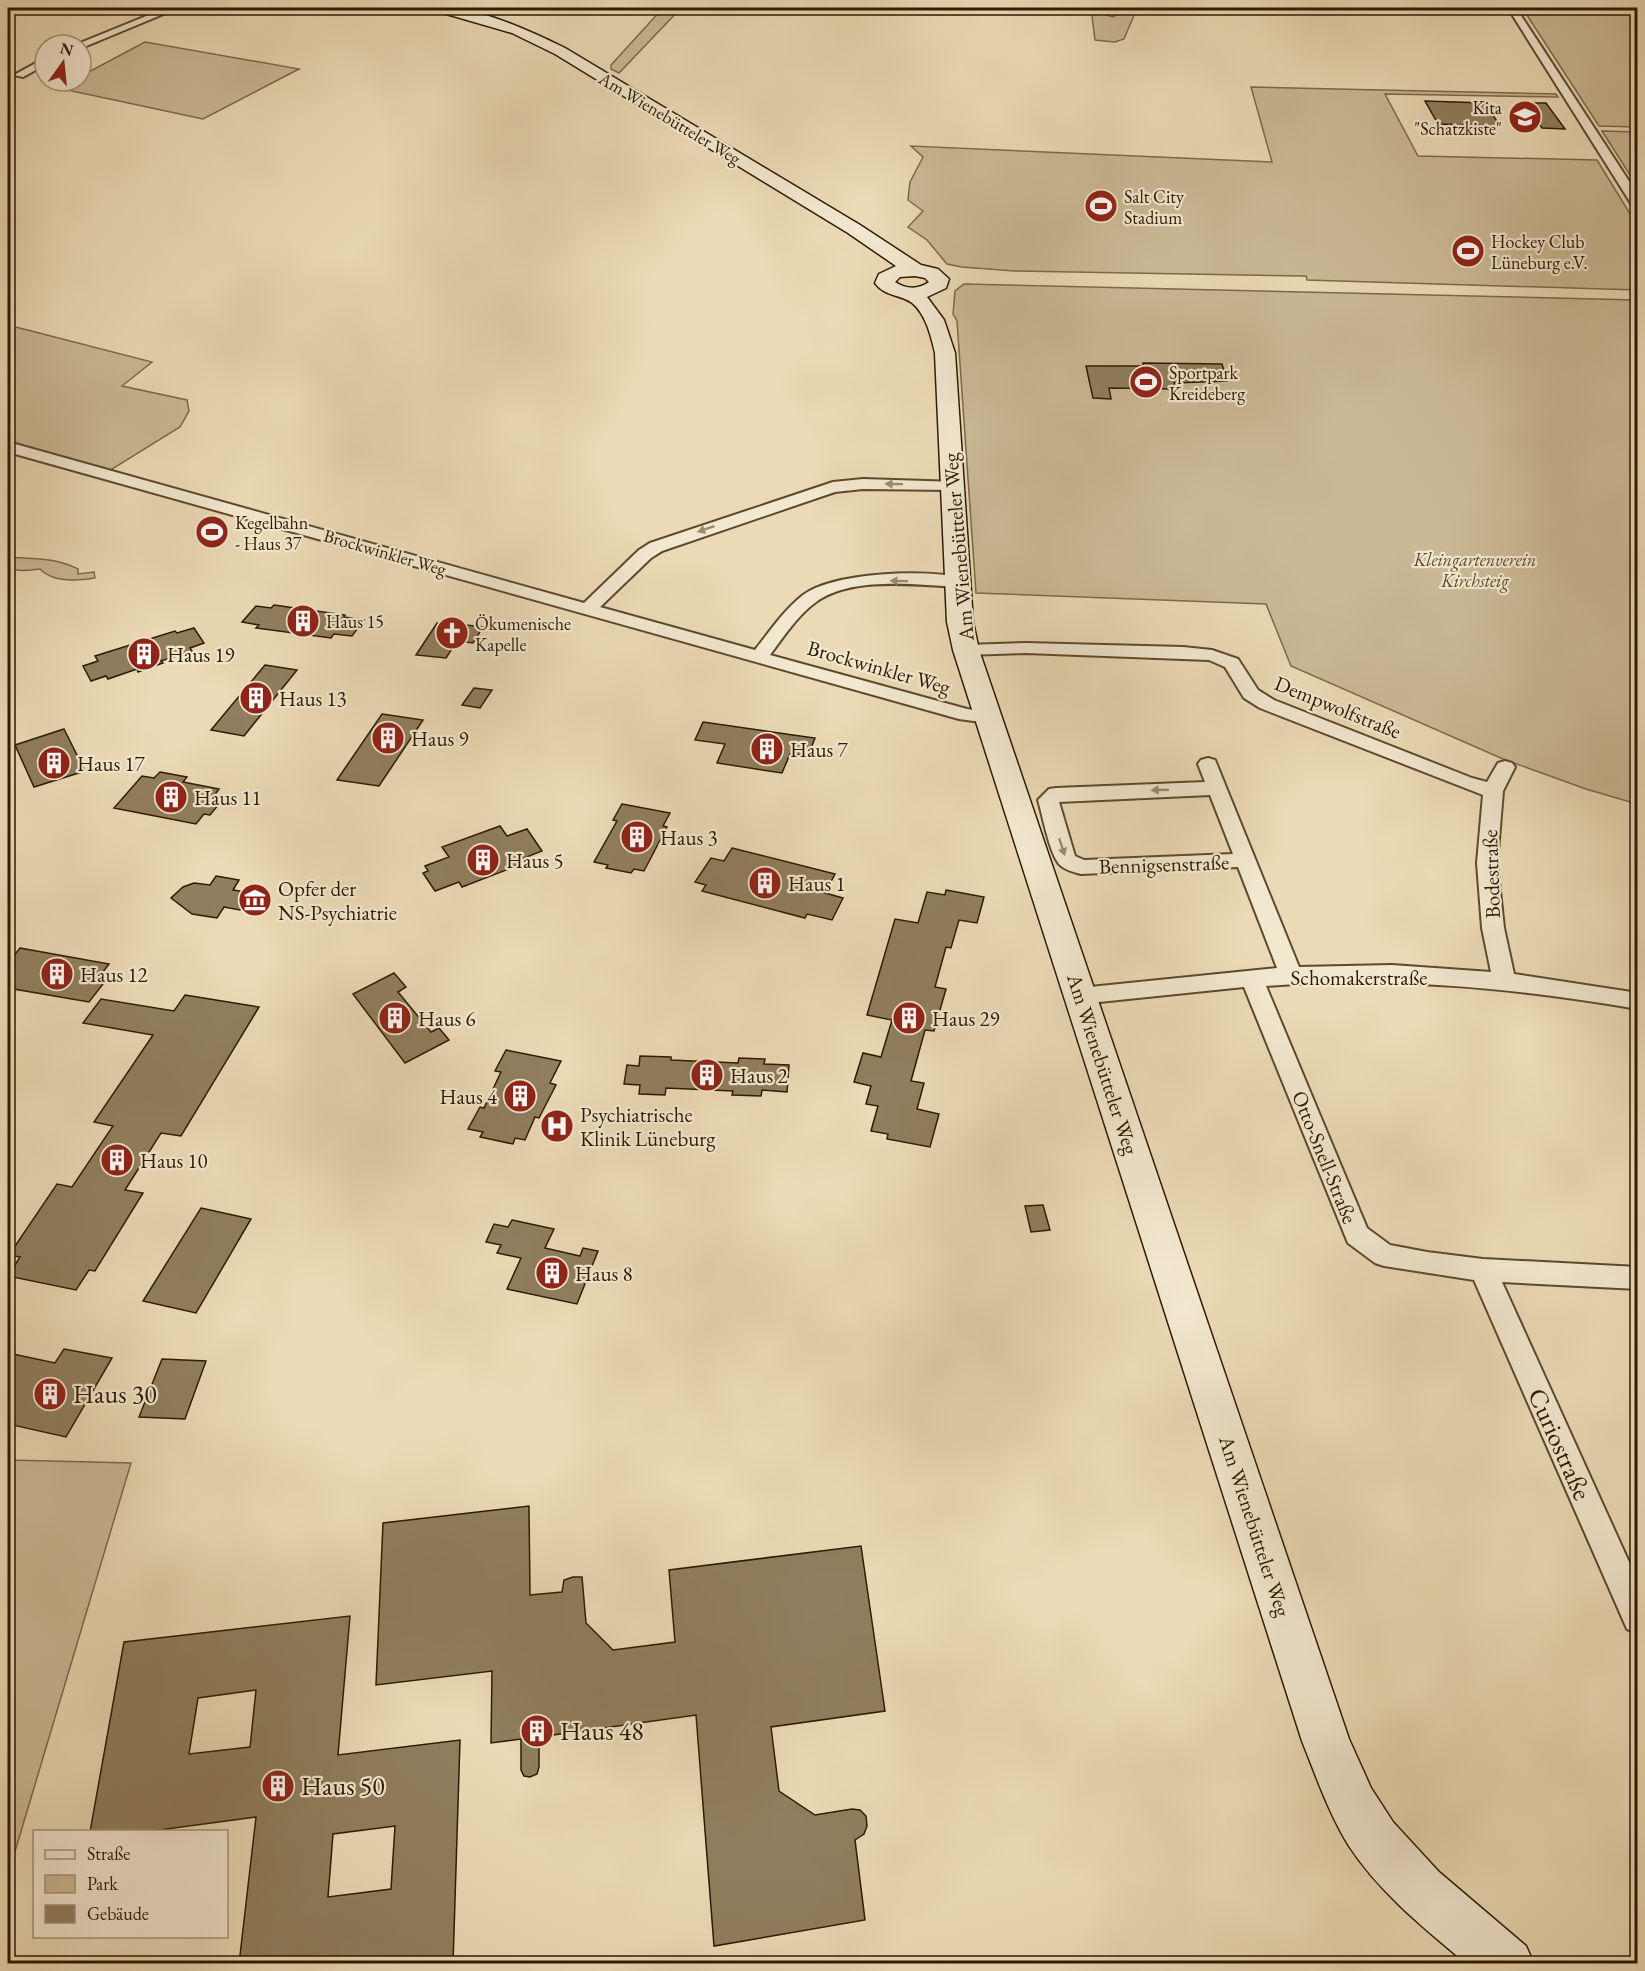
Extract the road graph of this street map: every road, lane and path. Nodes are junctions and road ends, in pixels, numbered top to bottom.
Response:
1 (173, 8) edge
2 (441, 8) edge
3 (1512, 8) edge
4 (93, 40) edge
5 (33, 68) edge
6 (19, 75) dead end
7 (1638, 206) edge
8 (887, 253) junction
9 (915, 270) junction
10 (896, 272) junction
11 (920, 292) junction
12 (8, 447) edge
13 (952, 485) junction
14 (958, 582) junction
15 (588, 609) junction
16 (966, 650) junction
17 (759, 657) junction
18 (988, 717) junction
19 (1208, 764) dead end
20 (1505, 767) dead end
21 (1218, 788) junction
22 (1493, 791) junction
23 (1246, 860) junction
24 (1291, 976) junction
25 (1252, 979) junction
26 (1505, 983) junction
27 (1080, 996) junction
28 (1638, 1001) edge
29 (1483, 1270) junction
30 (1638, 1278) edge
31 (1638, 1618) edge
32 (1508, 1964) edge

1 - 4 street
2 - 8 street, Am Wienebütteler Weg
3 - 7 street
5 - 6 street
8 - 9 street, Am Wienebütteler Weg
8 - 10 street, Am Wienebütteler Weg
9 - 10 street
9 - 11 street, Am Wienebütteler Weg
10 - 11 street, Am Wienebütteler Weg
11 - 13 street, Am Wienebütteler Weg
12 - 15 street, Brockwinkler Weg
13 - 14 street, Am Wienebütteler Weg
13 -> 15 street
14 - 16 street, Am Wienebütteler Weg
14 -> 17 street, Brockwinkler Weg
15 - 17 street, Brockwinkler Weg
16 - 18 street, Am Wienebütteler Weg
16 - 22 street, Dempwolfstraße
17 - 18 street, Brockwinkler Weg
18 - 27 street, Am Wienebütteler Weg
19 - 21 street, Bennigsenstraße
20 - 22 street, Bodestraße
21 - 23 street, Bennigsenstraße
21 -> 23 street, Bennigsenstraße
22 - 26 street, Bodestraße
23 - 24 street, Bennigsenstraße
24 - 25 street, Schomakerstraße
24 - 26 street, Schomakerstraße
25 - 27 street, Schomakerstraße
25 - 29 street, Otto-Snell-Straße
26 - 28 street, Schomakerstraße
27 - 32 street, Am Wienebütteler Weg
29 - 30 street, Otto-Snell-Straße
29 - 31 street, Curiostraße

